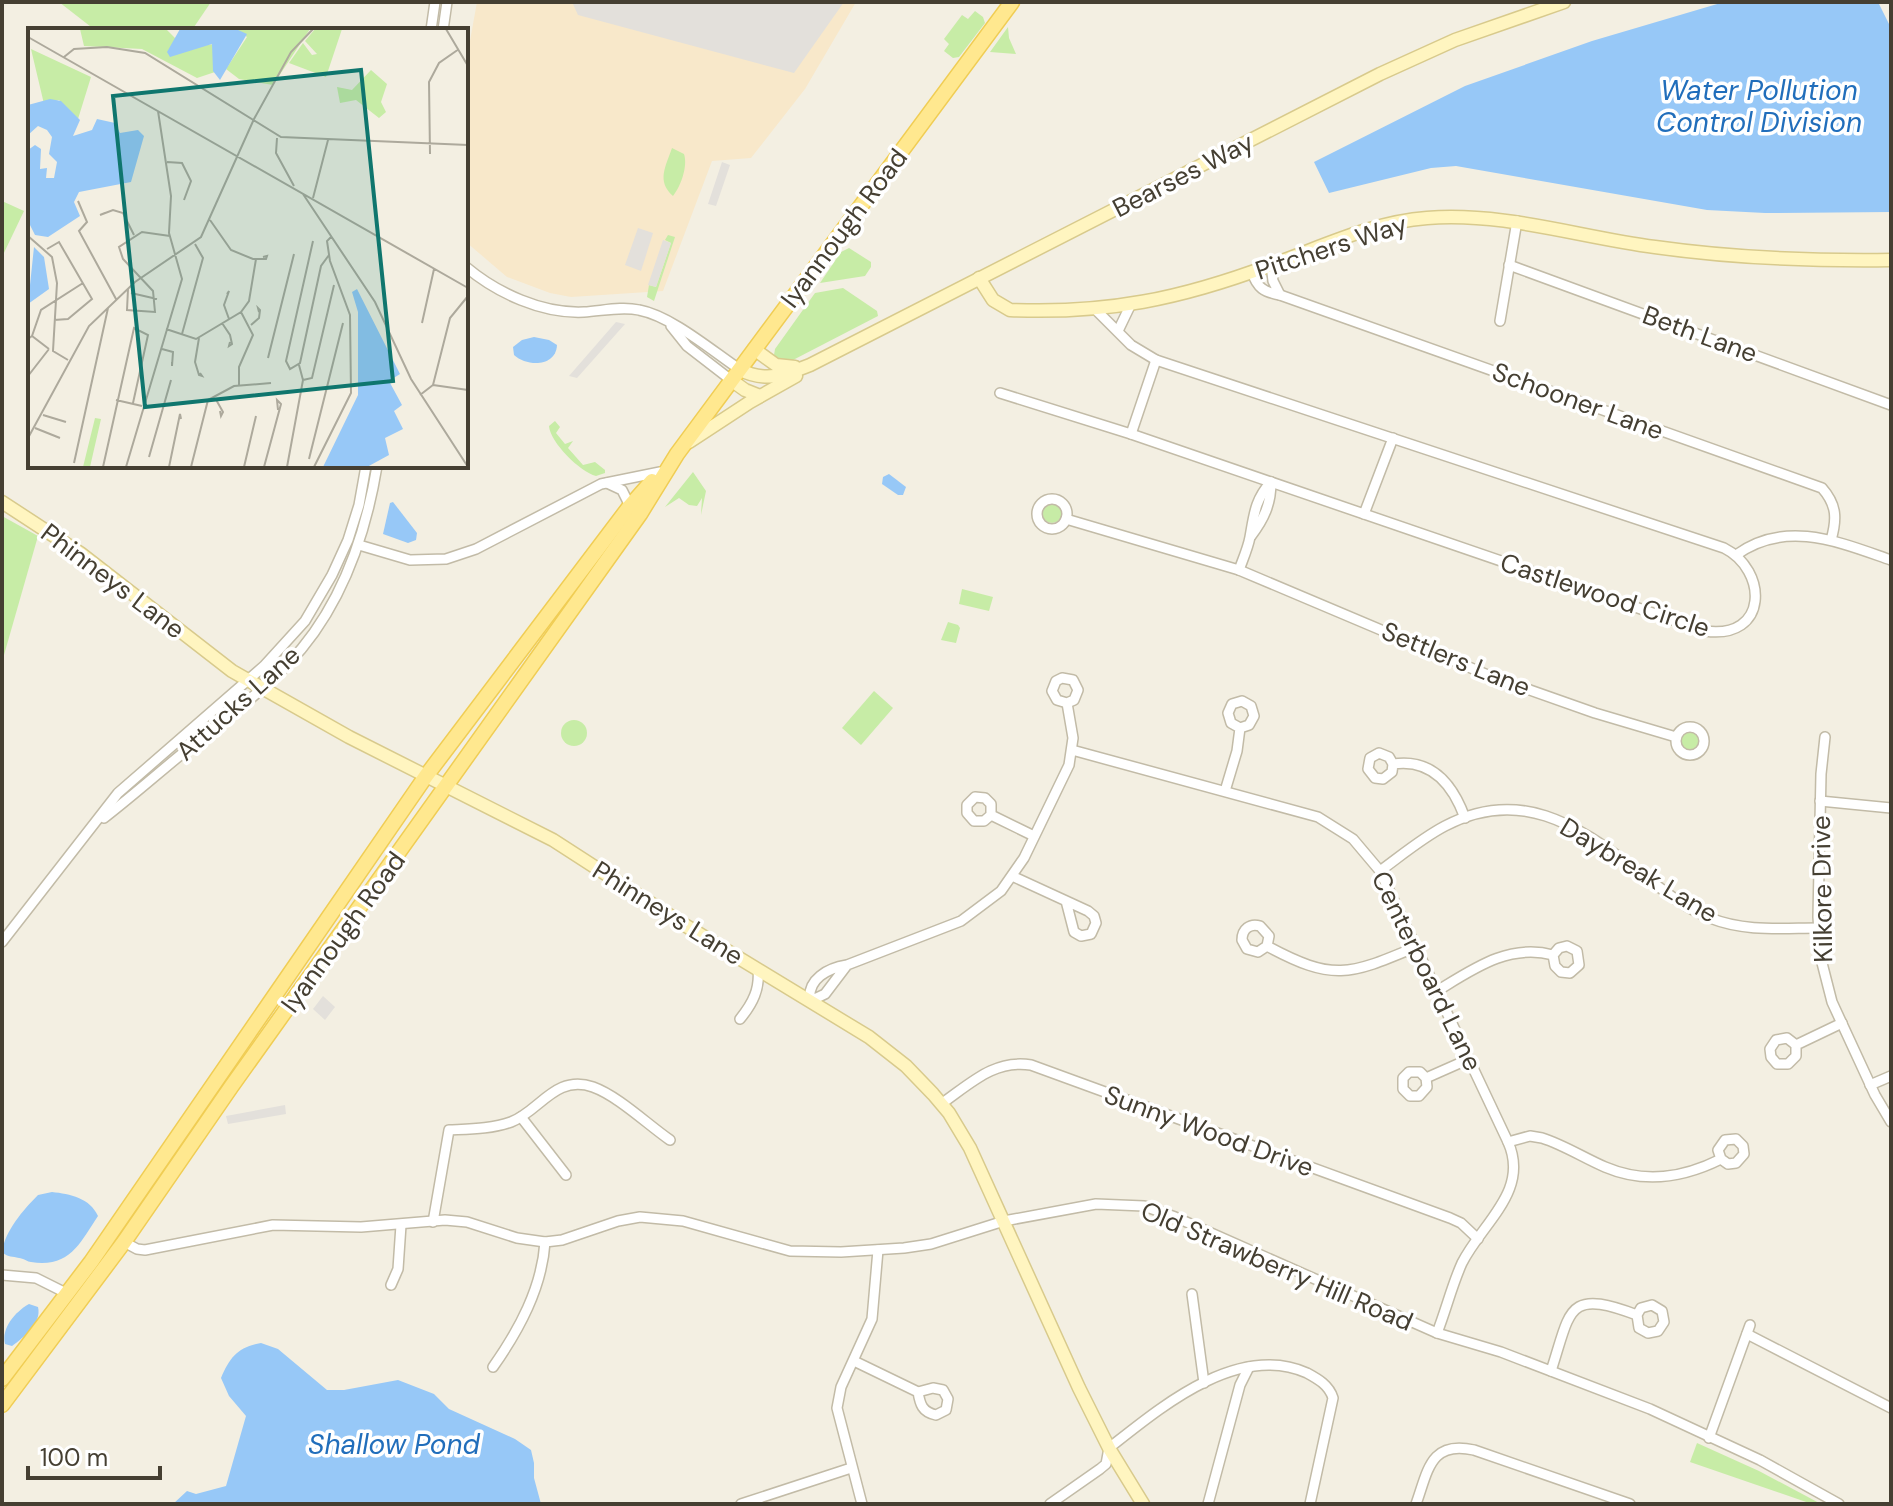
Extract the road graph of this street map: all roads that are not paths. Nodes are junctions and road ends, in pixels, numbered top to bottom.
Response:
1 (435, 2) edge
2 (447, 2) edge
3 (1012, 2) edge
4 (1564, 2) edge
5 (431, 28) edge
6 (443, 28) edge
7 (1517, 221) junction
8 (1891, 260) edge
9 (1271, 265) junction
10 (1509, 265) junction
11 (468, 268) edge
12 (1252, 272) junction
13 (979, 278) junction
14 (1280, 295) junction
15 (1130, 306) junction
16 (1095, 309) junction
17 (1500, 321) dead end
18 (1118, 331) junction
19 (754, 349) junction
20 (1156, 360) junction
21 (810, 365) junction
22 (735, 374) junction
23 (1000, 393) dead end
24 (760, 396) junction
25 (1891, 405) edge
26 (1131, 434) junction
27 (1393, 438) junction
28 (680, 450) junction
29 (366, 468) edge
30 (377, 468) edge
31 (660, 472) junction
32 (1271, 482) junction
33 (607, 483) junction
34 (2, 502) edge
35 (630, 506) junction
36 (1364, 514) junction
37 (1066, 519) dead end
38 (1831, 540) junction
39 (359, 545) junction
40 (1736, 555) junction
41 (1891, 560) edge
42 (1239, 570) junction
43 (248, 681) junction
44 (262, 689) junction
45 (1067, 703) dead end
46 (1240, 728) dead end
47 (1676, 737) dead end
48 (1825, 737) dead end
49 (1072, 750) junction
50 (1393, 764) dead end
51 (426, 776) junction
52 (447, 786) junction
53 (1225, 791) junction
54 (1820, 801) junction
55 (1891, 808) edge
56 (991, 815) dead end
57 (1465, 818) junction
58 (95, 825) junction
59 (1034, 836) junction
60 (1380, 871) junction
61 (1012, 876) junction
62 (1066, 901) dead end
63 (1818, 928) junction
64 (2, 942) edge
65 (1267, 946) dead end
66 (1416, 947) junction
67 (1553, 955) dead end
68 (847, 965) junction
69 (758, 969) junction
70 (1437, 991) junction
71 (810, 1001) junction
72 (740, 1019) dead end
73 (1842, 1023) junction
74 (1796, 1045) dead end
75 (1469, 1059) junction
76 (1891, 1076) edge
77 (1426, 1078) dead end
78 (1870, 1085) junction
79 (941, 1104) junction
80 (521, 1117) junction
81 (1891, 1122) edge
82 (670, 1140) dead end
83 (1508, 1142) junction
84 (1721, 1159) dead end
85 (566, 1175) dead end
86 (1004, 1221) junction
87 (433, 1222) junction
88 (401, 1225) junction
89 (1478, 1239) junction
90 (124, 1242) junction
91 (545, 1242) junction
92 (878, 1250) junction
93 (2, 1275) edge
94 (391, 1285) dead end
95 (68, 1294) junction
96 (1192, 1294) dead end
97 (1637, 1315) dead end
98 (1437, 1333) junction
99 (854, 1361) junction
100 (493, 1367) dead end
101 (1249, 1367) junction
102 (1551, 1371) junction
103 (2, 1379) edge
104 (1204, 1383) junction
105 (918, 1392) dead end
106 (2, 1405) edge
107 (1891, 1408) edge
108 (1709, 1438) junction
109 (1109, 1448) junction
110 (851, 1468) junction
111 (741, 1504) edge
112 (862, 1504) edge
113 (1050, 1504) edge
114 (1143, 1504) edge
115 (1208, 1504) edge
116 (1310, 1504) edge
117 (1416, 1504) edge
118 (1630, 1504) edge
119 (1839, 1504) edge

1 - 5 street
2 - 6 street
3 - 19 main road, Iyannough Road
4 - 13 main road, Bearses Way
7 - 8 main road, Pitchers Way
7 - 9 main road, Pitchers Way
7 - 10 street
9 - 12 main road, Pitchers Way
9 - 14 street
10 - 17 street
10 - 25 street, Beth Lane
11 - 22 street, Bearses Way
12 - 14 street, Schooner Lane
12 - 15 main road, Pitchers Way
13 - 16 main road, Pitchers Way
13 - 21 main road, Bearses Way
14 - 38 street, Schooner Lane
15 - 16 main road, Pitchers Way
15 - 18 street
16 - 18 street
18 - 20 street
19 - 21 main road
19 - 22 main road, Iyannough Road
20 - 26 street
20 - 27 street
21 - 22 main road, Bearses Way
21 - 24 main road, Bearses Way
22 - 24 main road, Bearses Way
22 - 28 main road, Iyannough Road
23 - 26 street, Castlewood Circle
24 - 28 main road
26 - 32 street, Castlewood Circle
27 - 36 street
27 - 40 street
28 - 31 main road, Iyannough Road
28 - 52 main road, Iyannough Road
29 - 43 street, Attucks Lane
30 - 39 street, Attucks Lane
31 - 33 street
31 - 35 main road, Iyannough Road
32 - 36 street, Castlewood Circle
32 - 42 street
33 - 35 street
33 - 39 street
34 - 43 main road, Phinneys Lane
35 - 51 main road, Iyannough Road
36 - 40 street, Castlewood Circle
37 - 42 street, Settlers Lane
38 - 40 street
38 - 41 street
39 - 44 street, Attucks Lane
42 - 47 street, Settlers Lane
43 - 44 main road, Phinneys Lane
43 - 58 street, Attucks Lane
44 - 51 main road, Phinneys Lane
44 - 58 street, Attucks Lane
45 - 49 street
46 - 53 street
48 - 54 street, Kilkore Drive
49 - 53 street, Centerboard Lane
49 - 59 street
50 - 57 street
51 - 52 main road, Phinneys Lane
51 - 95 main road, Iyannough Road
52 - 69 main road, Phinneys Lane
52 - 90 main road, Iyannough Road
53 - 60 street, Centerboard Lane
54 - 55 street
54 - 63 street, Kilkore Drive
56 - 59 street
57 - 60 street, Daybreak Lane
57 - 63 street, Daybreak Lane
58 - 64 street, Attucks Lane
59 - 61 street
60 - 66 street, Centerboard Lane
61 - 62 street
61 - 68 street
63 - 73 street, Kilkore Drive
65 - 66 street
66 - 70 street, Centerboard Lane
67 - 70 street
68 - 71 street
68 - 71 street
69 - 71 main road, Phinneys Lane
69 - 72 street
70 - 75 street, Centerboard Lane
71 - 79 main road, Phinneys Lane
73 - 74 street
73 - 78 street, Kilkore Drive
75 - 77 street
75 - 83 street, Centerboard Lane
76 - 78 street
78 - 81 street, Kilkore Drive
79 - 86 main road, Phinneys Lane
79 - 89 street, Sunny Wood Drive
80 - 82 street
80 - 85 street
80 - 87 street
83 - 84 street
83 - 89 street, Centerboard Lane
86 - 92 street, Old Strawberry Hill Road
86 - 98 street, Old Strawberry Hill Road
86 - 109 main road, Phinneys Lane
87 - 88 street, Old Strawberry Hill Road
87 - 91 street, Old Strawberry Hill Road
88 - 90 street, Old Strawberry Hill Road
88 - 94 street
89 - 98 street, Centerboard Lane
90 - 106 main road, Iyannough Road
91 - 92 street, Old Strawberry Hill Road
91 - 100 street
92 - 99 street
93 - 95 street
95 - 103 main road, Iyannough Road
96 - 104 street
97 - 102 street
98 - 102 street, Old Strawberry Hill Road
99 - 105 street
99 - 110 street
101 - 104 street
101 - 115 street
101 - 116 street
102 - 108 street, Old Strawberry Hill Road
104 - 109 street
107 - 108 street
108 - 119 street, Old Strawberry Hill Road
109 - 113 street
109 - 114 main road, Phinneys Lane
110 - 111 street
110 - 112 street
117 - 118 street

